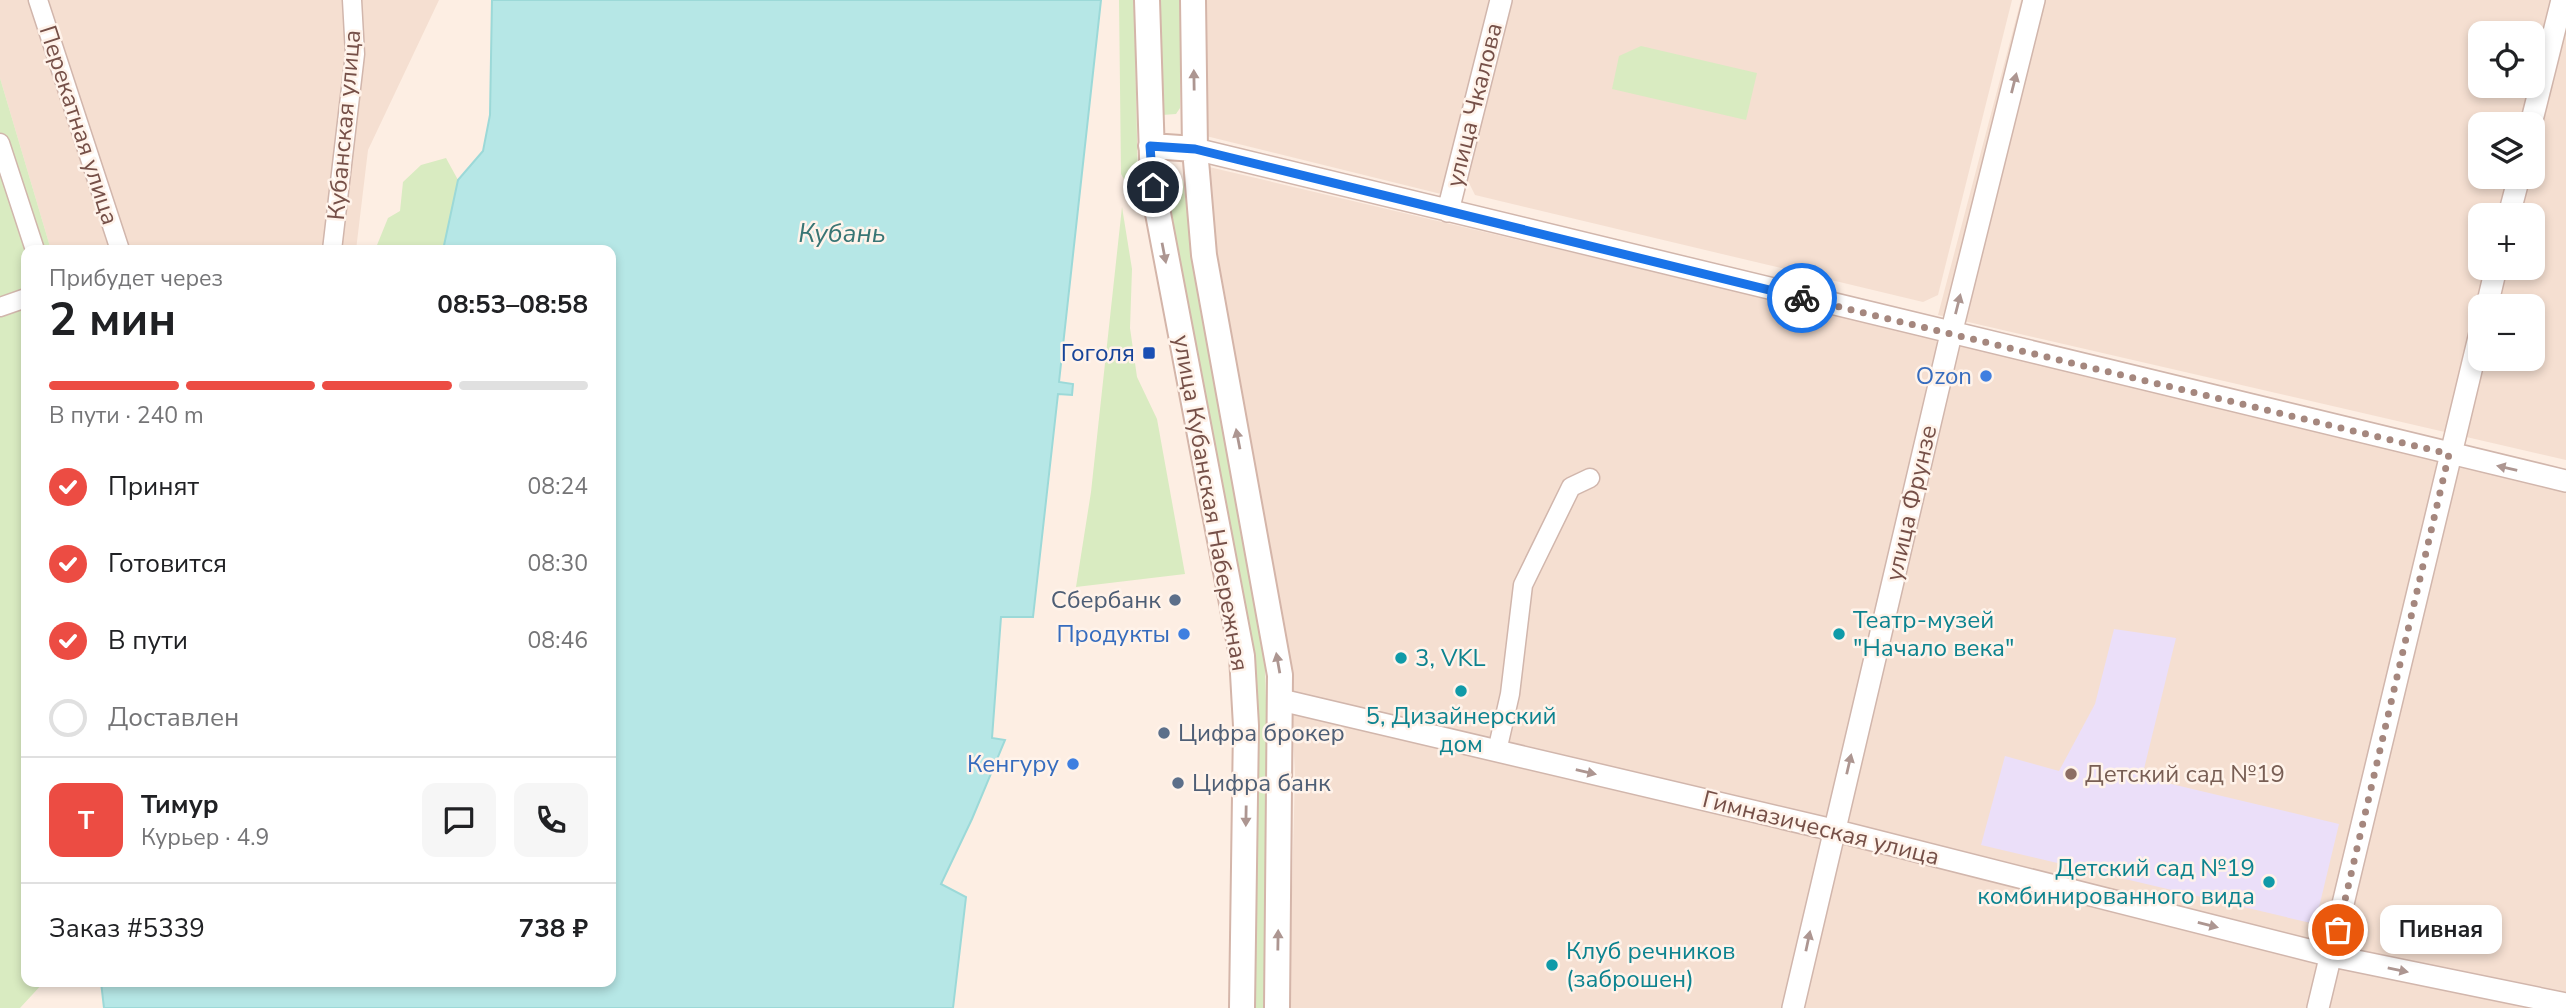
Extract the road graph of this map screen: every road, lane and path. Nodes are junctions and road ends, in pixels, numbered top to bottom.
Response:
1 (38, 0) edge
2 (352, 0) edge
3 (1147, 0) edge
4 (1193, 0) edge
5 (1501, 0) edge
6 (2034, 0) edge
7 (2562, 0) edge
8 (2534, 112) edge
9 (0, 144) edge
10 (1150, 146) junction
11 (1195, 149) junction
12 (1447, 211) junction
13 (33, 245) edge
14 (118, 245) edge
15 (333, 245) edge
16 (21, 300) edge
17 (0, 307) edge
18 (1951, 334) junction
19 (2470, 371) edge
20 (2449, 454) junction
21 (1590, 478) dead end
22 (2566, 481) edge
23 (1281, 700) junction
24 (1497, 751) junction
25 (1833, 830) junction
26 (2332, 956) junction
27 (2566, 1004) edge
28 (1242, 1008) edge
29 (1277, 1008) edge
30 (1793, 1008) edge
31 (2318, 1008) edge

1 - 14 street, Перекатная улица
2 - 15 street, Кубанская улица
3 - 10 main road, улица Кубанская Набережная
11 -> 4 main road, улица Кубанская Набережная
5 - 12 street, улица Чкалова
18 -> 6 street, улица Фрунзе
7 - 8 street
9 - 13 street
10 - 11 main road
10 -> 28 main road, улица Кубанская Набережная
11 - 12 street
23 -> 11 main road, улица Кубанская Набережная
12 - 18 street
16 - 17 street
18 - 20 street
25 -> 18 street, улица Фрунзе
19 - 20 street
22 -> 20 street
20 - 26 street
21 - 24 street
23 - 24 street, Гимназическая улица
29 -> 23 main road, улица Кубанская Набережная
24 -> 25 street, Гимназическая улица
25 -> 26 street, Гимназическая улица
30 -> 25 street, улица Фрунзе
26 -> 27 street, Гимназическая улица
26 - 31 street

